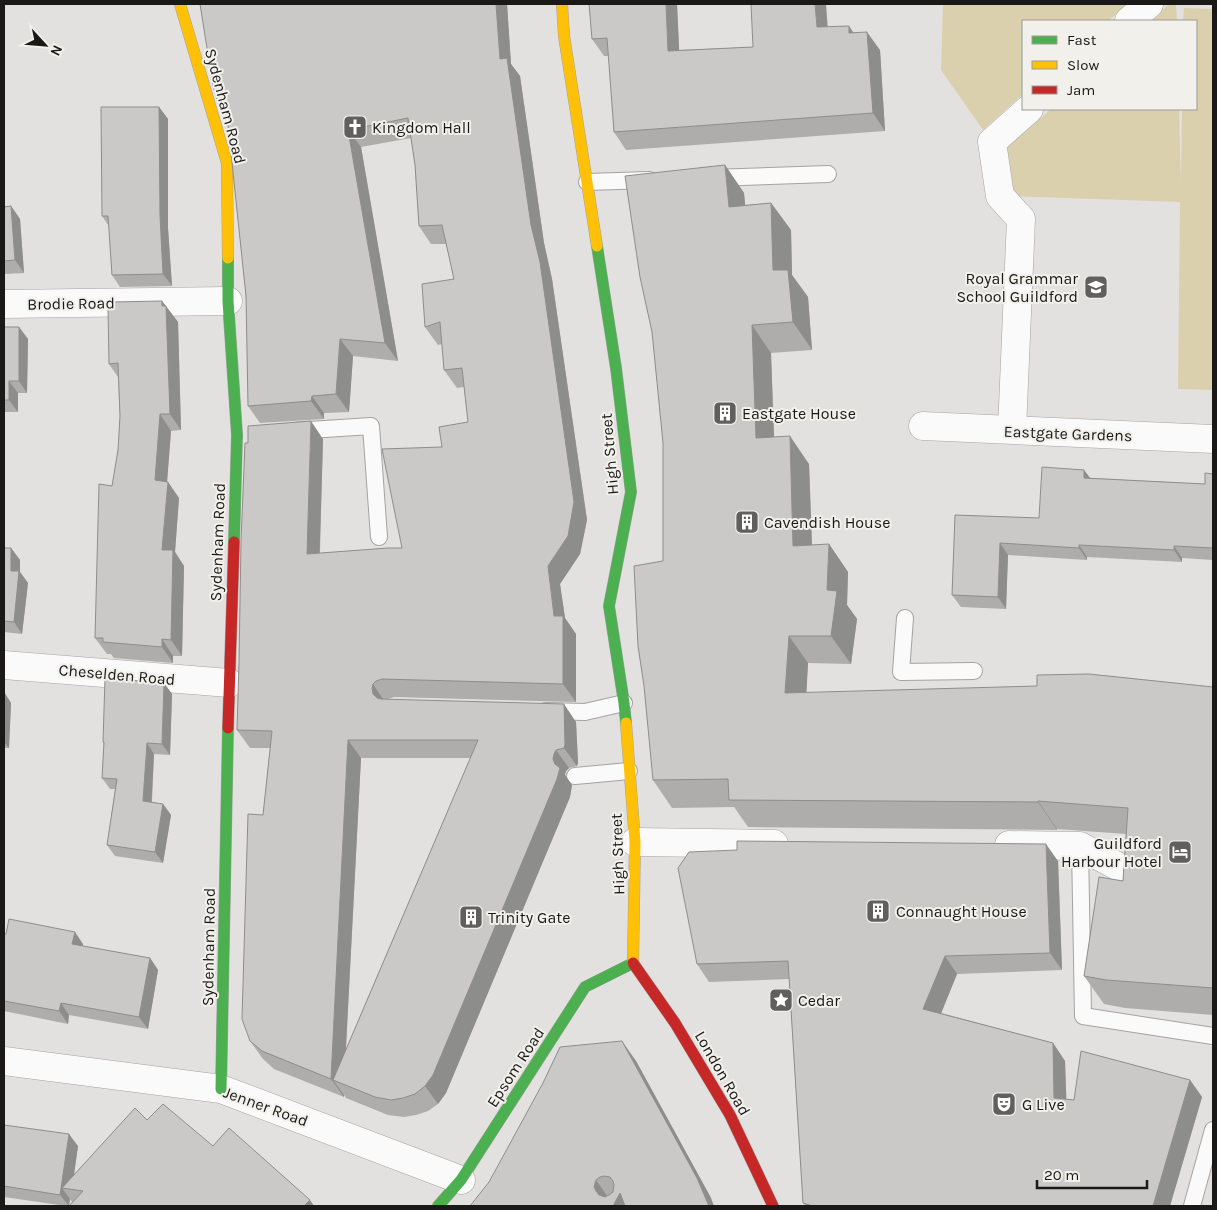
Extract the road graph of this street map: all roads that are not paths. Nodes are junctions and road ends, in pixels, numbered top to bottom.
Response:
1 (180, 4) edge
2 (562, 4) edge
3 (1148, 4) edge
4 (1130, 20) edge
5 (1028, 110) edge
6 (828, 174) dead end
7 (698, 179) edge
8 (669, 180) edge
9 (587, 182) junction
10 (228, 301) junction
11 (4, 304) edge
12 (923, 426) dead end
13 (1012, 430) junction
14 (275, 432) edge
15 (256, 434) edge
16 (237, 435) junction
17 (1213, 439) edge
18 (379, 537) dead end
19 (905, 618) dead end
20 (4, 665) edge
21 (974, 671) dead end
22 (229, 684) junction
23 (624, 704) junction
24 (528, 710) edge
25 (629, 771) junction
26 (575, 776) dead end
27 (635, 842) junction
28 (795, 844) edge
29 (982, 845) edge
30 (1080, 846) junction
31 (1120, 868) dead end
32 (633, 963) junction
33 (1213, 1036) edge
34 (4, 1061) edge
35 (221, 1089) junction
36 (1213, 1130) edge
37 (461, 1180) junction
38 (438, 1206) edge
39 (773, 1206) edge
40 (1192, 1206) edge

1 - 10 main road, Sydenham Road
2 - 9 main road, High Street
3 - 4 street
5 - 13 street
6 - 7 lane
8 - 9 lane
9 - 23 main road, High Street
10 - 11 street, Brodie Road
10 - 16 main road, Sydenham Road
12 - 13 street, Eastgate Gardens
13 - 17 street, Eastgate Gardens
14 - 18 lane
15 - 16 lane
16 - 22 main road, Sydenham Road
19 - 21 lane
20 - 22 street, Cheselden Road
22 - 35 main road, Sydenham Road
23 - 24 lane
23 - 25 main road, High Street
25 - 26 lane
25 - 27 main road, High Street
27 - 28 street
27 - 32 main road, High Street
29 - 30 street
30 - 31 street
30 - 33 lane
32 - 37 main road, Epsom Road
32 - 39 main road, London Road
34 - 35 street, Jenner Road
35 - 37 street, Jenner Road
36 - 40 lane
37 - 38 main road, Epsom Road

